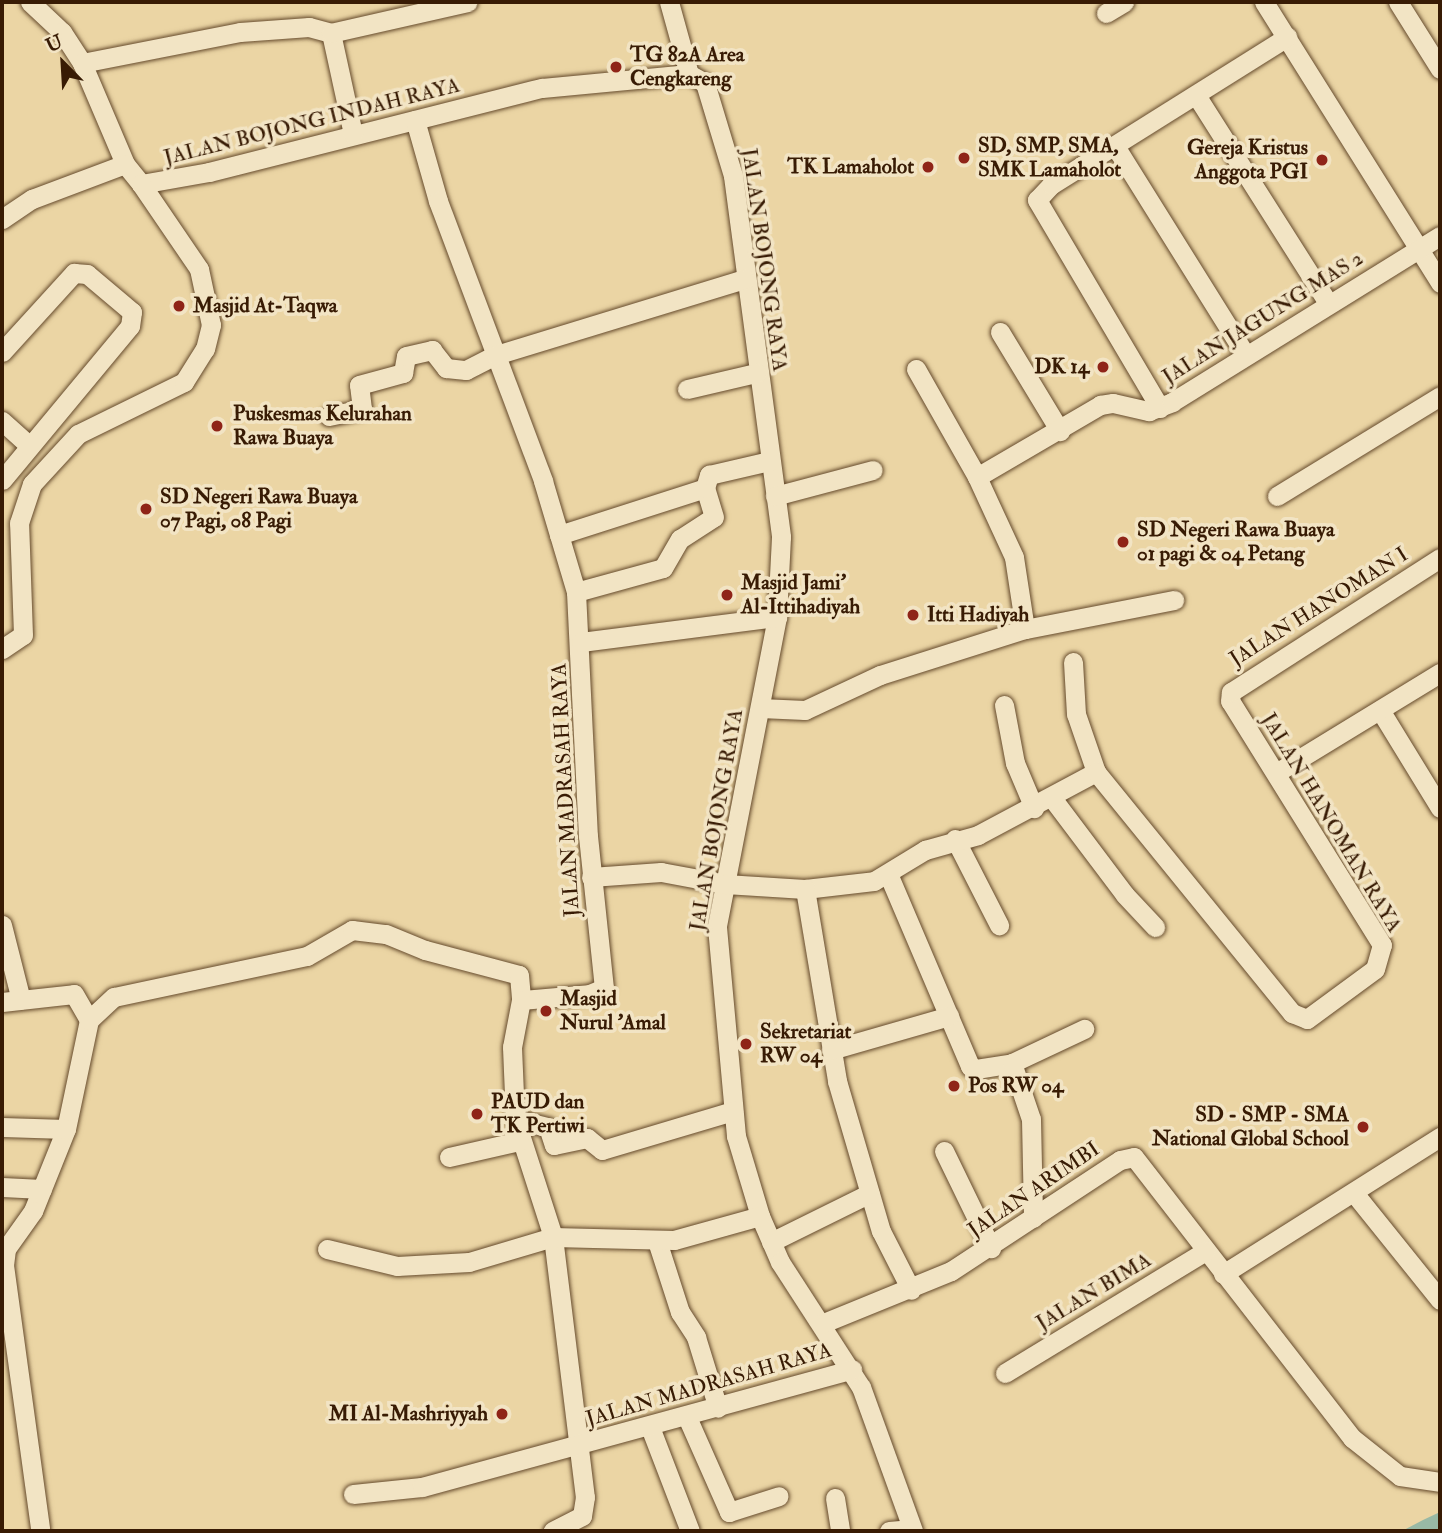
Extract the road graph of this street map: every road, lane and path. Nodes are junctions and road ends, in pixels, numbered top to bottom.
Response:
1 (30, 2) edge
2 (468, 2) edge
3 (669, 2) edge
4 (1124, 2) edge
5 (1398, 2) edge
6 (1267, 3) edge
7 (436, 6) edge
8 (1106, 13) dead end
9 (331, 33) junction
10 (1287, 37) junction
11 (82, 63) junction
12 (1440, 69) edge
13 (697, 79) junction
14 (1196, 95) junction
15 (415, 120) junction
16 (353, 134) junction
17 (1115, 146) junction
18 (125, 164) junction
19 (141, 184) junction
20 (2, 219) edge
21 (1440, 236) edge
22 (1420, 248) junction
23 (745, 279) junction
24 (1440, 283) edge
25 (1328, 303) junction
26 (1000, 332) dead end
27 (2, 352) edge
28 (1245, 354) junction
29 (496, 355) junction
30 (916, 369) dead end
31 (756, 373) junction
32 (687, 389) dead end
33 (1440, 396) edge
34 (1160, 408) junction
35 (329, 416) dead end
36 (2, 421) edge
37 (1060, 431) junction
38 (29, 445) junction
39 (769, 461) junction
40 (873, 470) dead end
41 (977, 477) junction
42 (2, 480) edge
43 (705, 488) junction
44 (775, 496) junction
45 (1277, 496) dead end
46 (559, 535) junction
47 (1440, 558) edge
48 (576, 592) junction
49 (1174, 600) dead end
50 (777, 617) junction
51 (1025, 629) junction
52 (581, 642) junction
53 (2, 649) edge
54 (1073, 662) dead end
55 (1440, 673) edge
56 (1230, 701) joint
57 (1004, 705) dead end
58 (760, 708) junction
59 (1380, 710) junction
60 (1096, 772) junction
61 (1276, 774) junction
62 (1434, 783) edge
63 (1052, 798) junction
64 (1034, 808) junction
65 (1440, 808) edge
66 (956, 839) junction
67 (889, 876) junction
68 (591, 877) junction
69 (725, 884) junction
70 (805, 889) junction
71 (2, 925) edge
72 (999, 925) dead end
73 (1155, 927) dead end
74 (521, 1000) junction
75 (11, 1001) edge
76 (949, 1016) junction
77 (89, 1020) junction
78 (1084, 1029) dead end
79 (831, 1050) junction
80 (1012, 1063) junction
81 (733, 1111) junction
82 (516, 1119) junction
83 (2, 1128) edge
84 (66, 1129) junction
85 (1440, 1137) edge
86 (519, 1140) junction
87 (944, 1151) dead end
88 (449, 1157) dead end
89 (2, 1187) edge
90 (42, 1189) junction
91 (870, 1193) junction
92 (1354, 1193) junction
93 (760, 1216) junction
94 (1033, 1218) junction
95 (553, 1237) junction
96 (657, 1241) junction
97 (771, 1242) junction
98 (991, 1248) junction
99 (4, 1249) edge
100 (327, 1250) dead end
101 (1206, 1251) junction
102 (1223, 1274) junction
103 (1433, 1278) edge
104 (911, 1290) junction
105 (1440, 1300) edge
106 (6, 1318) edge
107 (821, 1324) junction
108 (852, 1369) junction
109 (1005, 1373) dead end
110 (718, 1408) junction
111 (687, 1417) junction
112 (650, 1427) junction
113 (579, 1445) junction
114 (1440, 1482) edge
115 (353, 1494) dead end
116 (779, 1496) dead end
117 (835, 1498) dead end
118 (40, 1529) dead end
119 (912, 1530) edge
120 (553, 1531) edge
121 (690, 1531) edge
122 (840, 1531) edge
123 (889, 1531) edge

1 - 11 street, JALAN BOJONG INDAH RAYA
2 - 7 street
3 - 13 street, JALAN BOJONG RAYA
4 - 8 street
5 - 12 street
6 - 10 street
7 - 9 street
9 - 11 street
9 - 16 street
10 - 14 street
10 - 22 street
11 - 18 street, JALAN BOJONG INDAH RAYA
13 - 15 street, JALAN BOJONG INDAH RAYA
13 - 23 street, JALAN BOJONG RAYA
14 - 17 street
14 - 25 street
15 - 16 street, JALAN BOJONG INDAH RAYA
15 - 29 street, JALAN MADRASAH RAYA
16 - 19 street, JALAN BOJONG INDAH RAYA
17 - 28 street
17 - 34 street
18 - 19 street, JALAN BOJONG INDAH RAYA
18 - 20 street
19 - 53 street
21 - 22 street, JALAN JAGUNG MAS 2
22 - 24 street
22 - 25 street, JALAN JAGUNG MAS 2
23 - 29 street
23 - 31 street, JALAN BOJONG RAYA
25 - 28 street, JALAN JAGUNG MAS 2
26 - 37 street
27 - 38 street
28 - 34 street, JALAN JAGUNG MAS 2
29 - 35 street
29 - 46 street, JALAN MADRASAH RAYA
30 - 41 street
31 - 32 street
31 - 39 street, JALAN BOJONG RAYA
33 - 45 street
34 - 37 street, JALAN JAGUNG MAS 2
36 - 38 street
37 - 41 street, JALAN JAGUNG MAS 2
38 - 42 street
39 - 43 street
39 - 44 street, JALAN BOJONG RAYA
40 - 44 street
41 - 51 street
43 - 46 street
43 - 48 street
44 - 50 street, JALAN BOJONG RAYA
46 - 48 street, JALAN MADRASAH RAYA
47 - 56 street, JALAN HANOMAN I
48 - 52 street, JALAN MADRASAH RAYA
49 - 51 street
50 - 52 street
50 - 58 street, JALAN BOJONG RAYA
51 - 58 street
52 - 68 street, JALAN MADRASAH RAYA
54 - 60 street
55 - 59 street
56 - 61 street, JALAN HANOMAN RAYA
57 - 64 street
58 - 69 street, JALAN BOJONG RAYA
59 - 61 street
59 - 62 street
60 - 61 street, JALAN HANOMAN RAYA
60 - 63 street
62 - 65 street
63 - 64 street
63 - 73 street
64 - 66 street
66 - 67 street
66 - 72 street
67 - 70 street
67 - 76 street
68 - 69 street
68 - 74 street, JALAN MADRASAH RAYA
69 - 70 street
69 - 81 street, JALAN BOJONG RAYA
70 - 79 street
71 - 75 street
74 - 77 street
74 - 82 street, JALAN MADRASAH RAYA
75 - 77 street
76 - 79 street
76 - 80 street
77 - 84 street
78 - 80 street
79 - 91 street
80 - 94 street
81 - 82 street
81 - 93 street, JALAN BOJONG RAYA
82 - 86 street, JALAN MADRASAH RAYA
83 - 84 street
84 - 90 street
85 - 92 street
86 - 88 street
86 - 95 street, JALAN MADRASAH RAYA
87 - 98 street
89 - 90 street
90 - 99 street
91 - 97 street
91 - 104 street
92 - 102 street
92 - 103 street
93 - 96 street
93 - 97 street, JALAN BOJONG RAYA
94 - 98 street, JALAN ARIMBI
94 - 101 street, JALAN ARIMBI
95 - 96 street
95 - 100 street
95 - 113 street, JALAN MADRASAH RAYA
96 - 110 street
97 - 107 street, JALAN BOJONG RAYA
98 - 104 street, JALAN ARIMBI
99 - 106 street
101 - 102 street, JALAN ARIMBI
101 - 109 street, JALAN BIMA
102 - 114 street, JALAN ARIMBI
103 - 105 street
104 - 107 street, JALAN ARIMBI
106 - 118 street
107 - 108 street, JALAN BOJONG RAYA
108 - 110 street, JALAN MADRASAH RAYA
108 - 119 street, JALAN BOJONG RAYA
110 - 111 street, JALAN MADRASAH RAYA
111 - 112 street, JALAN MADRASAH RAYA
111 - 116 street
112 - 113 street, JALAN MADRASAH RAYA
112 - 121 street
113 - 115 street, JALAN MADRASAH RAYA
113 - 120 street, JALAN MADRASAH RAYA
117 - 122 street
119 - 123 street

